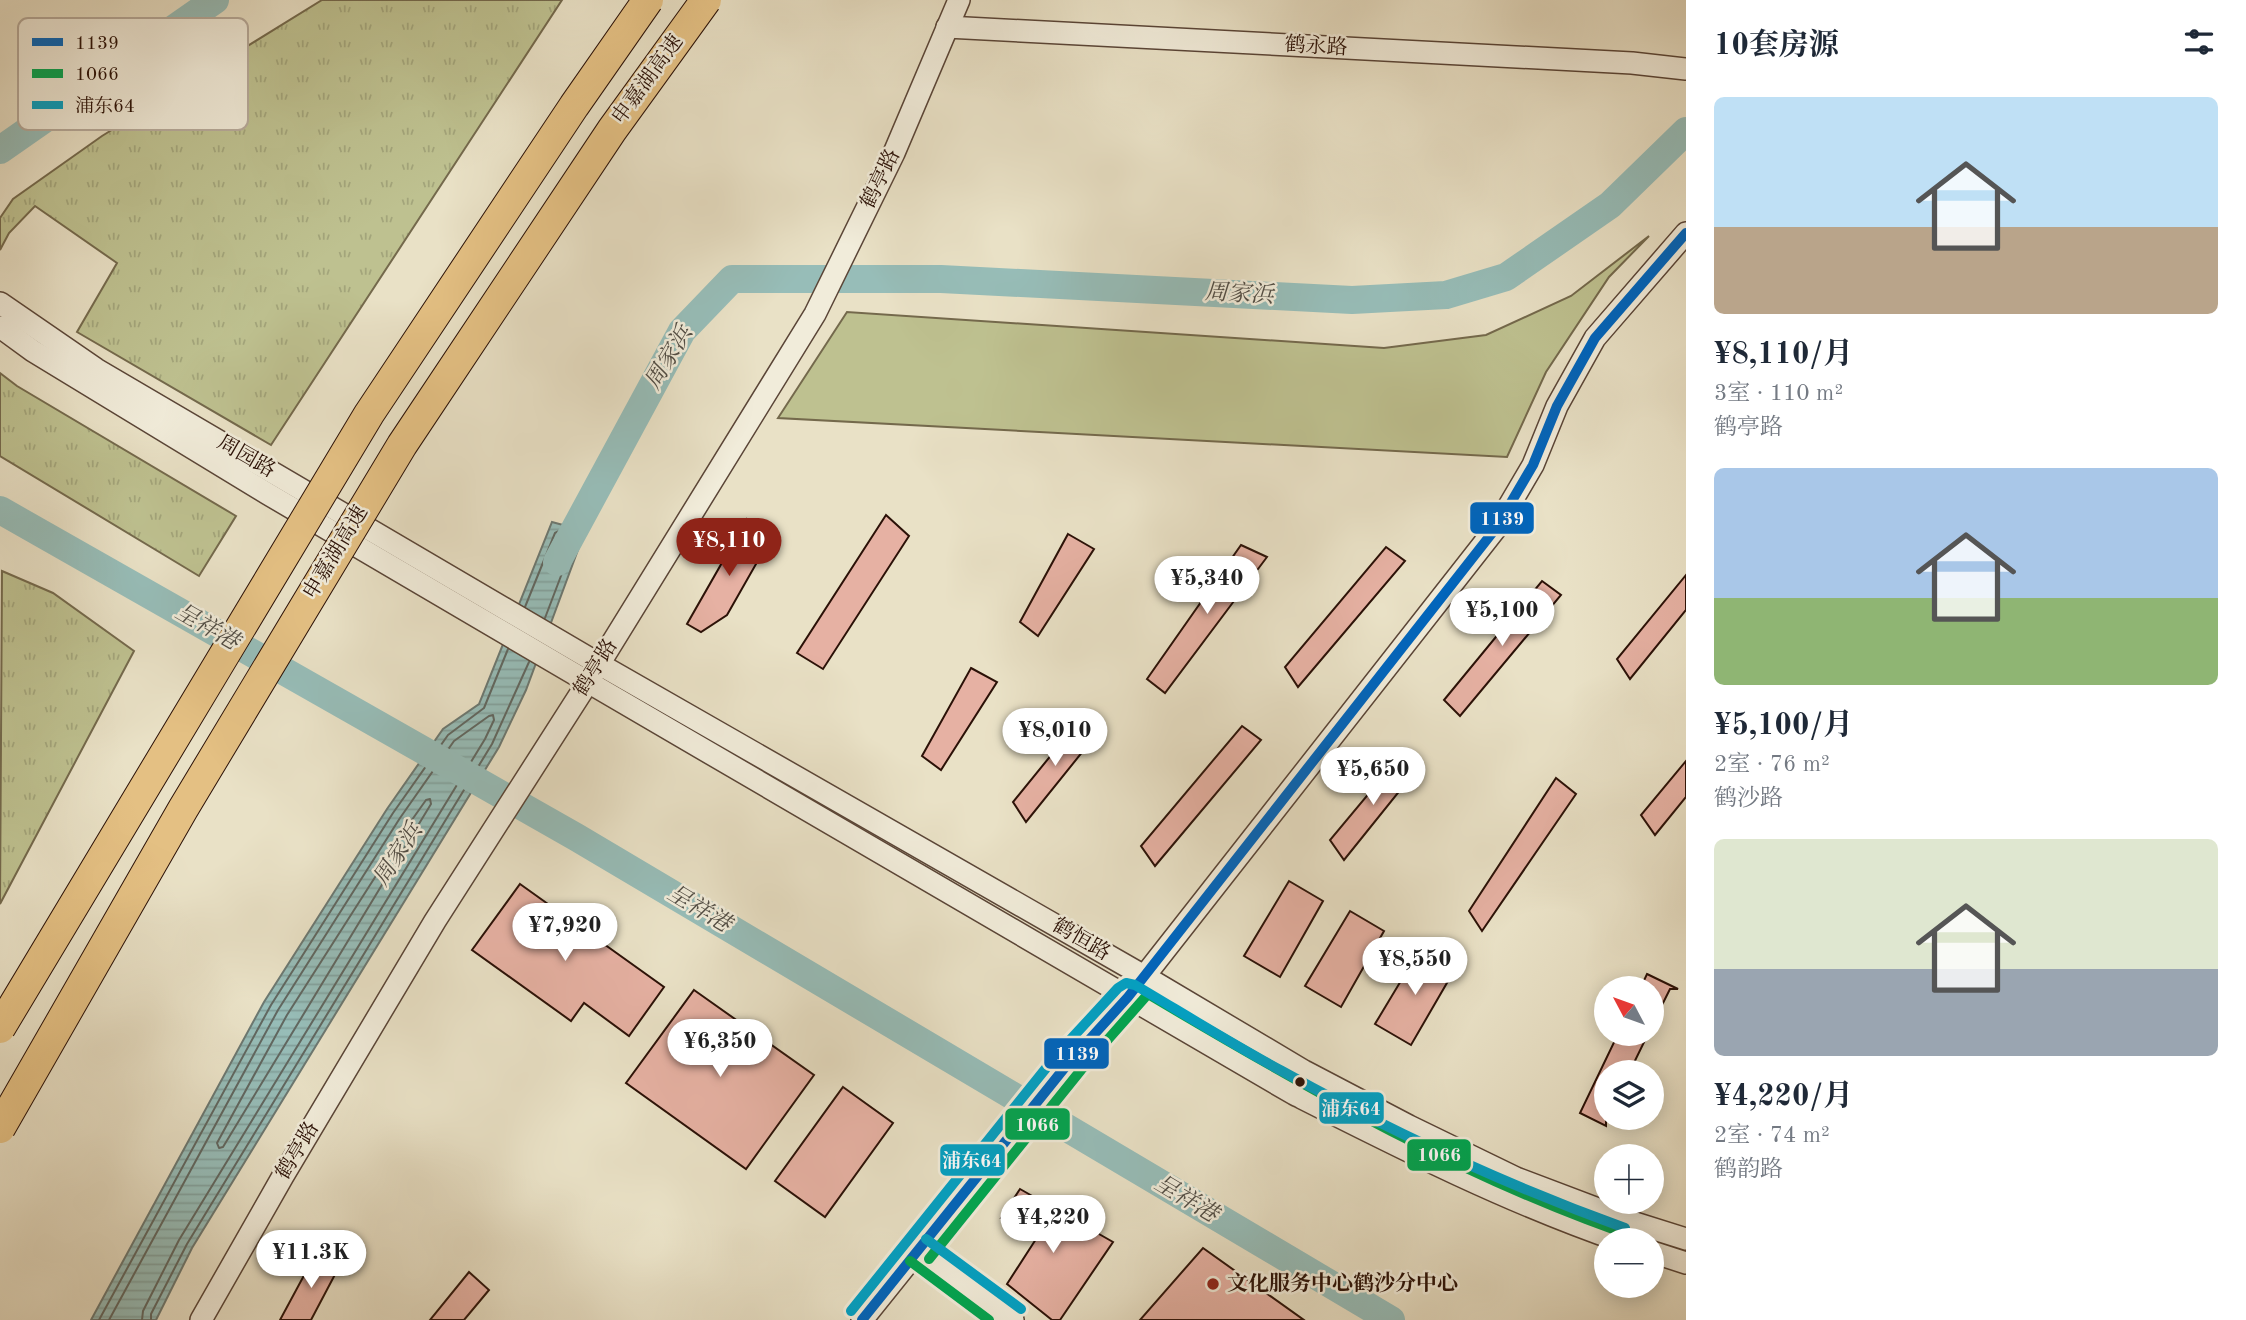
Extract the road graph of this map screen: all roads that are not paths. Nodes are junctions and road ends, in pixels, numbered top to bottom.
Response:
1 (648, 0) edge
2 (706, 0) edge
3 (959, 0) edge
4 (947, 27) junction
5 (1681, 69) edge
6 (1686, 233) edge
7 (0, 303) edge
8 (0, 327) edge
9 (492, 614) junction
10 (594, 673) junction
11 (1144, 976) junction
12 (1128, 997) junction
13 (0, 1028) edge
14 (0, 1128) edge
15 (1594, 1232) edge
16 (1686, 1239) edge
17 (918, 1250) junction
18 (1664, 1256) edge
19 (1686, 1263) edge
20 (201, 1320) edge
21 (862, 1320) edge
22 (1013, 1320) edge

1 - 13 highway, 申嘉湖高速, bridge
2 - 14 highway, 申嘉湖高速, bridge
3 - 4 street, 鹤亭路
4 - 5 street, 鹤永路
4 - 10 street, 鹤亭路
6 - 11 street
7 - 9 street, 周园路
8 - 9 street, 周园路
9 - 10 street, 鹤恒路
10 - 11 street, 鹤恒路
10 - 12 street, 鹤恒路
10 - 20 street, 鹤亭路
11 - 12 street
11 - 16 street, 鹤恒路
12 - 15 street, 鹤恒路
12 - 17 street
17 - 21 street
17 - 22 street
18 - 19 street

